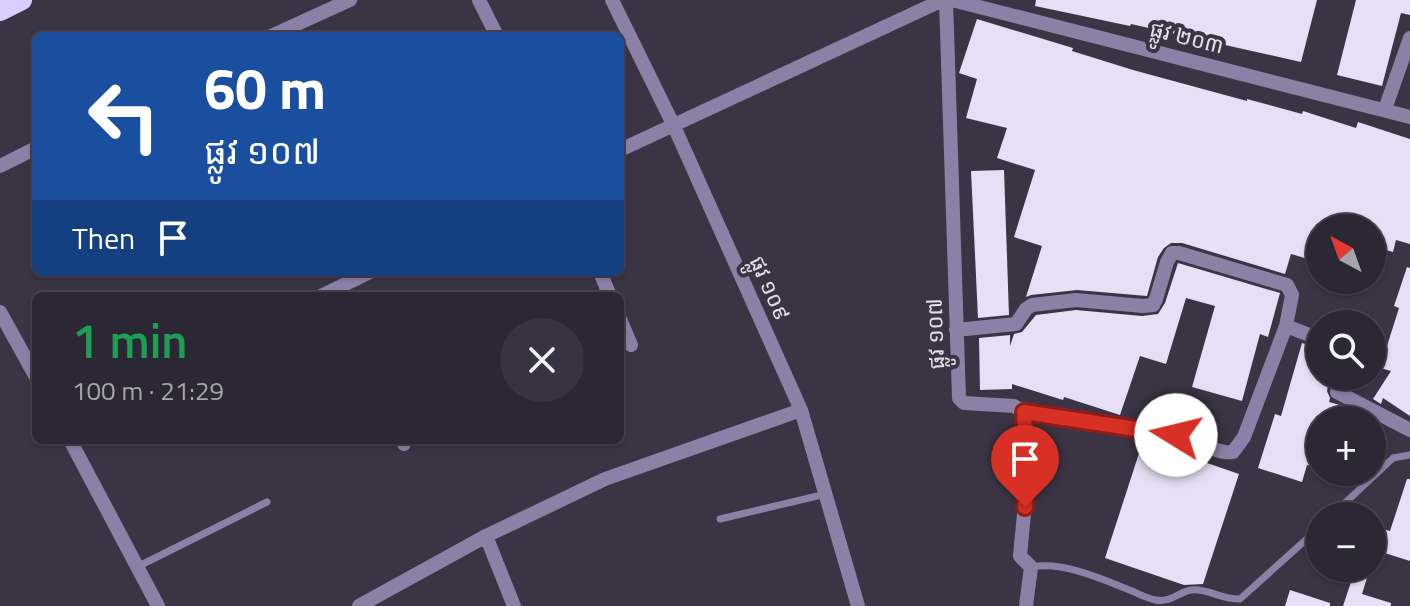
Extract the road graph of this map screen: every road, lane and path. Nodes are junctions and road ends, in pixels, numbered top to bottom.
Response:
1 (22, 0) edge
2 (350, 0) edge
3 (479, 0) edge
4 (612, 0) edge
5 (947, 0) edge
6 (0, 11) edge
7 (280, 32) edge
8 (495, 32) edge
9 (1410, 38) edge
10 (1385, 109) junction
11 (1410, 117) edge
12 (673, 124) junction
13 (624, 148) edge
14 (32, 150) edge
15 (0, 166) edge
16 (362, 276) edge
17 (332, 292) edge
18 (0, 312) edge
19 (1286, 326) junction
20 (624, 328) edge
21 (956, 330) junction
22 (1306, 334) edge
23 (631, 345) dead end
24 (32, 370) edge
25 (1337, 390) edge
26 (801, 410) junction
27 (1024, 412) junction
28 (1410, 430) edge
29 (72, 444) edge
30 (1410, 455) edge
31 (826, 494) junction
32 (267, 502) dead end
33 (1346, 502) edge
34 (720, 519) dead end
35 (486, 536) junction
36 (1306, 540) edge
37 (137, 567) junction
38 (1031, 567) junction
39 (1239, 602) edge
40 (158, 606) edge
41 (359, 606) edge
42 (514, 606) edge
43 (858, 606) edge
44 (1026, 606) edge

1 - 6 main road
2 - 7 street
3 - 8 street
4 - 12 street, ផ្លូវ ១០៩
5 - 10 street, ផ្លូវ ២០៣
5 - 12 street
5 - 21 street, ផ្លូវ ១០៧
9 - 10 street
10 - 11 street, ផ្លូវ ២០៣
12 - 13 street
12 - 26 street, ផ្លូវ ១០៩
14 - 15 street
16 - 17 street
18 - 24 street
19 - 21 street
19 - 22 street
19 - 27 street
20 - 23 street
21 - 27 street, ផ្លូវ ១០៧
25 - 28 street
26 - 31 street, ផ្លូវ ១០៩
26 - 35 street
27 - 38 street
29 - 37 street
30 - 33 lane
31 - 34 lane
31 - 43 street, ផ្លូវ ១០៩
32 - 37 lane
35 - 41 street
35 - 42 street
36 - 39 lane
37 - 40 street
38 - 39 lane
38 - 44 street

